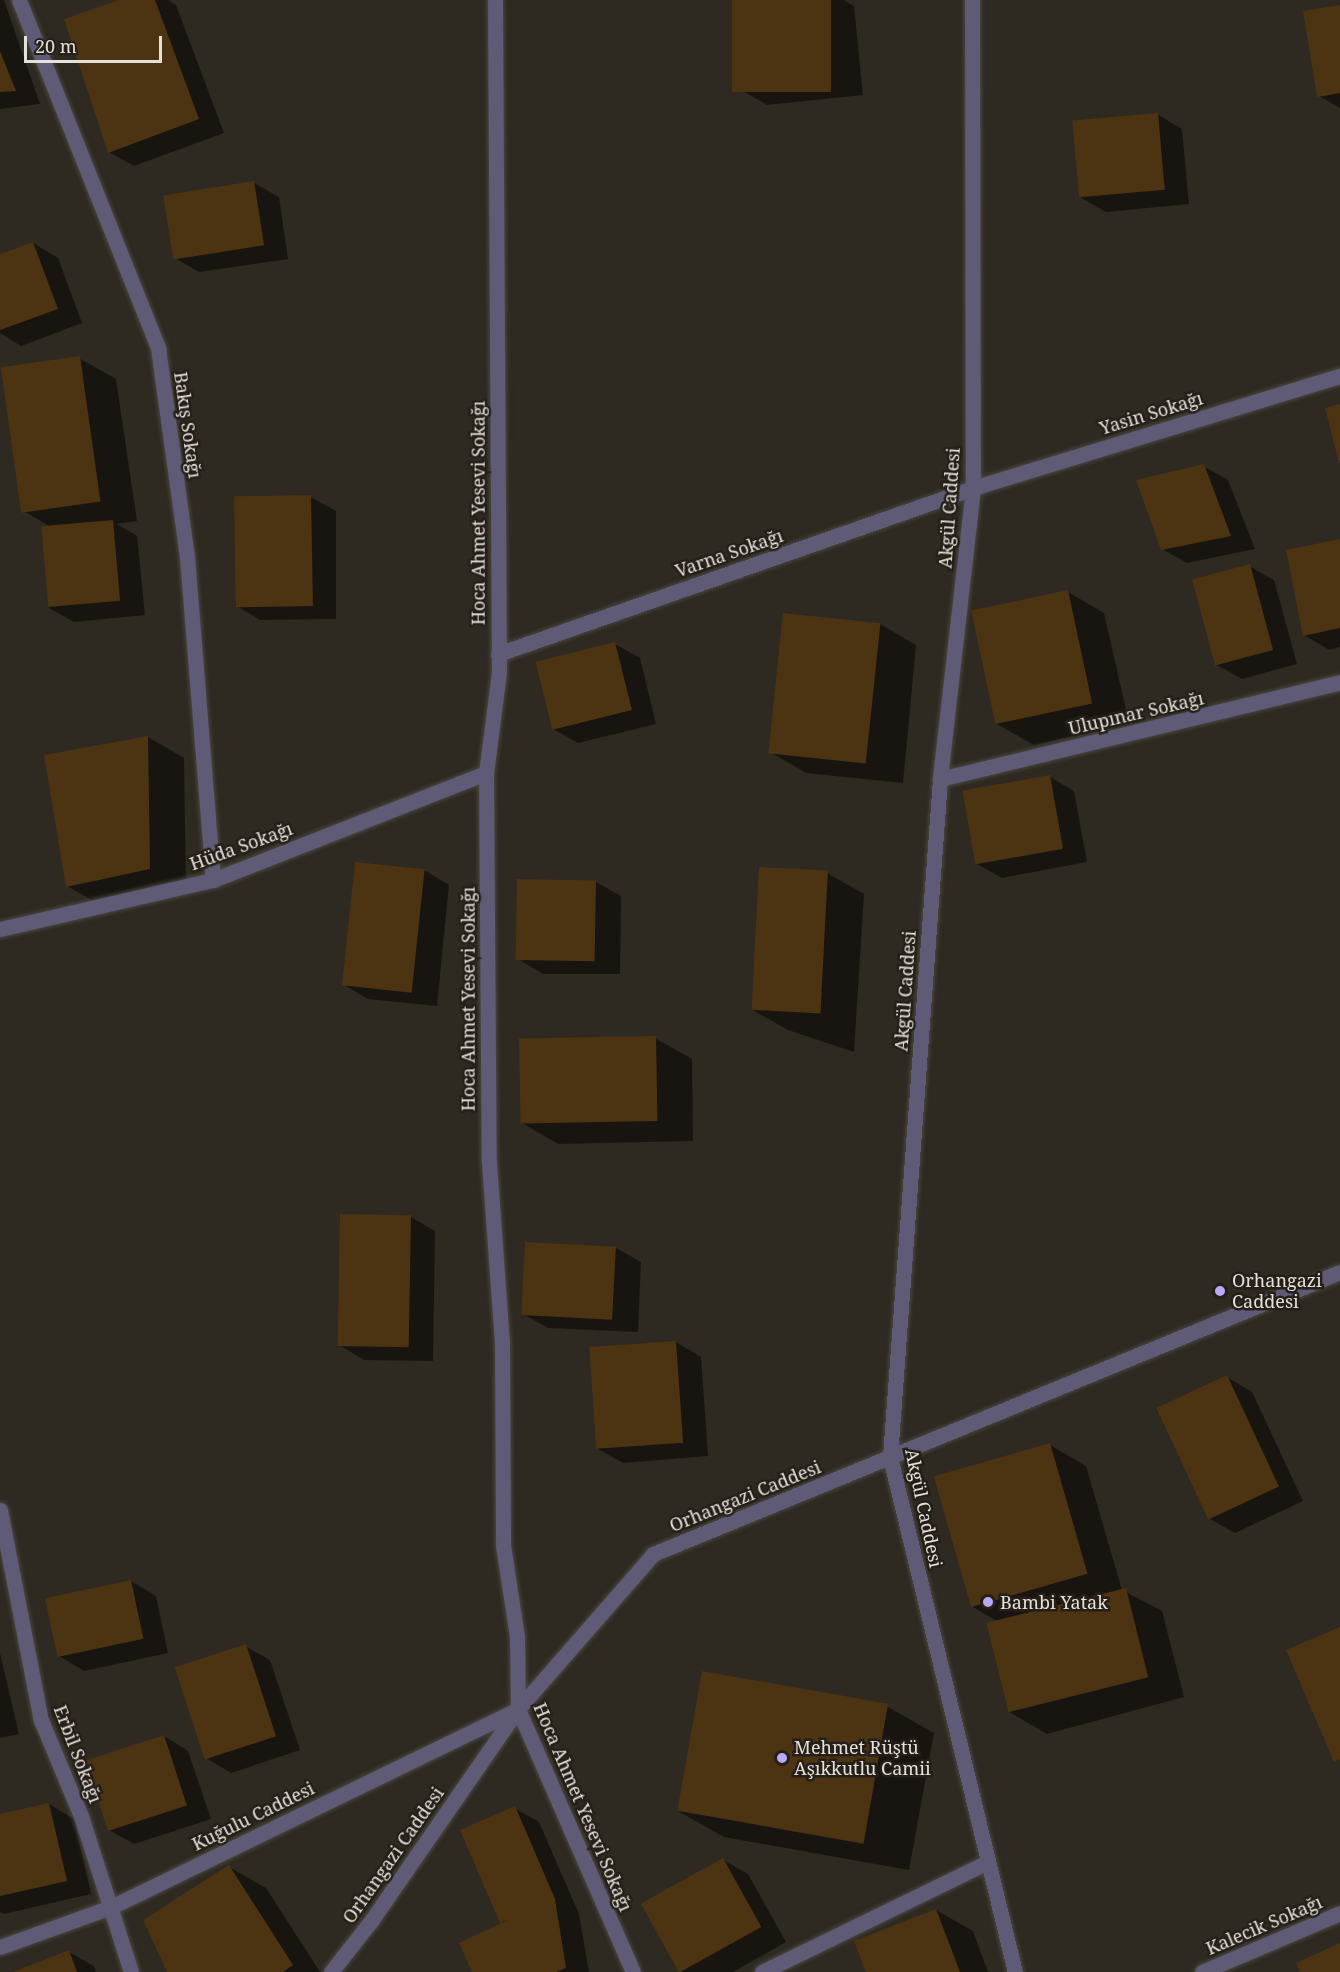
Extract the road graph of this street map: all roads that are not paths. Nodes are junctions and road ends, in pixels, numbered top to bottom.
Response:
1 (19, 0) edge
2 (495, 0) edge
3 (972, 0) edge
4 (1340, 376) edge
5 (974, 488) junction
6 (498, 654) junction
7 (1340, 682) edge
8 (486, 773) junction
9 (940, 779) junction
10 (213, 880) junction
11 (0, 930) edge
12 (1340, 1272) edge
13 (890, 1457) junction
14 (0, 1510) edge
15 (518, 1709) junction
16 (988, 1862) junction
17 (111, 1907) junction
18 (1340, 1913) edge
19 (0, 1947) edge
20 (130, 1972) edge
21 (332, 1972) edge
22 (633, 1972) edge
23 (762, 1972) edge
24 (1015, 1972) edge
25 (1202, 1972) edge

1 - 10 street, Bakış Sokağı
2 - 6 street, Hoca Ahmet Yesevi Sokağı
3 - 5 street, Akgül Caddesi
4 - 5 street, Yasin Sokağı
5 - 6 street, Varna Sokağı
5 - 9 street, Akgül Caddesi
6 - 8 street, Hoca Ahmet Yesevi Sokağı
7 - 9 street, Ulupınar Sokağı
8 - 10 street, Hüda Sokağı
8 - 15 street, Hoca Ahmet Yesevi Sokağı
9 - 13 street, Akgül Caddesi
10 - 11 street, Hüda Sokağı
12 - 13 street, Orhangazi Caddesi
13 - 15 street, Orhangazi Caddesi
13 - 16 street, Akgül Caddesi
14 - 17 street, Erbil Sokağı
15 - 17 street, Kuğulu Caddesi
15 - 21 street, Orhangazi Caddesi
15 - 22 street, Hoca Ahmet Yesevi Sokağı
16 - 23 street
16 - 24 street, Akgül Caddesi
17 - 19 street, Kuğulu Caddesi
17 - 20 street, Erbil Sokağı
18 - 25 street, Kalecik Sokağı

